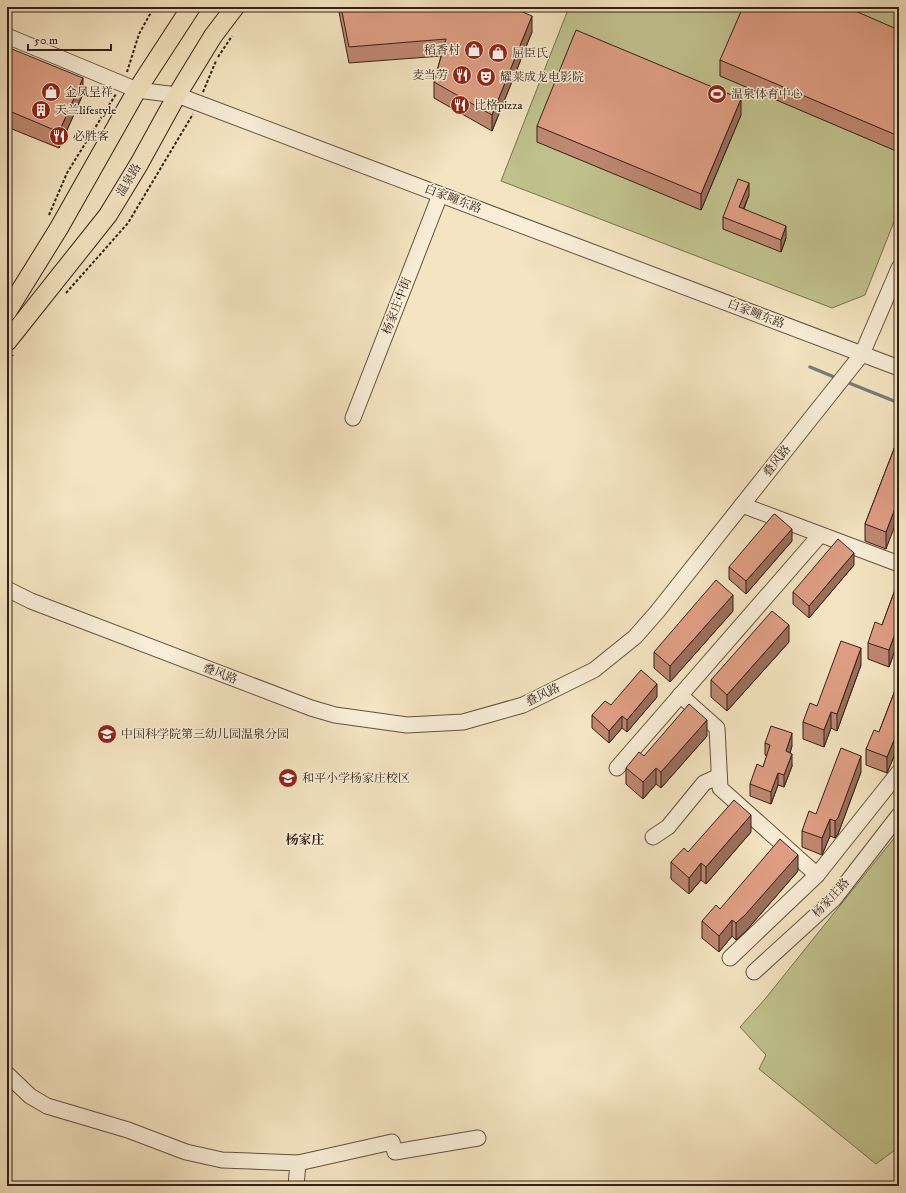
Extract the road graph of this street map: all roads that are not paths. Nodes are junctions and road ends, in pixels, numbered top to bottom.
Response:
1 (191, 7) edge
2 (235, 7) edge
3 (7, 36) edge
4 (129, 87) junction
5 (177, 95) junction
6 (440, 194) junction
7 (899, 268) edge
8 (7, 312) edge
9 (7, 342) edge
10 (862, 354) junction
11 (899, 368) edge
12 (353, 418) dead end
13 (742, 505) junction
14 (820, 535) junction
15 (899, 564) edge
16 (7, 588) edge
17 (680, 695) junction
18 (617, 768) dead end
19 (899, 772) edge
20 (719, 776) junction
21 (899, 816) edge
22 (653, 837) dead end
23 (817, 875) junction
24 (730, 958) dead end
25 (754, 972) dead end
26 (7, 1074) edge
27 (478, 1138) dead end
28 (298, 1163) junction
29 (296, 1186) edge

1 - 4 main road
2 - 5 main road, 温泉路
3 - 4 street, 白家疃东路
4 - 5 street, 白家疃东路
4 - 8 main road
5 - 6 street, 白家疃东路
5 - 9 main road, 温泉路
6 - 10 street, 白家疃东路
6 - 12 street, 杨家庄中街
7 - 10 street, 叠风路
10 - 11 street, 白家疃东路
10 - 13 street, 叠风路
13 - 14 street
13 - 16 street, 叠风路
14 - 15 street
14 - 17 street
17 - 18 street
17 - 20 street
19 - 23 street
20 - 22 street
20 - 23 street
21 - 25 street, 杨家庄路
23 - 24 street
26 - 28 street
27 - 28 street
28 - 29 street

